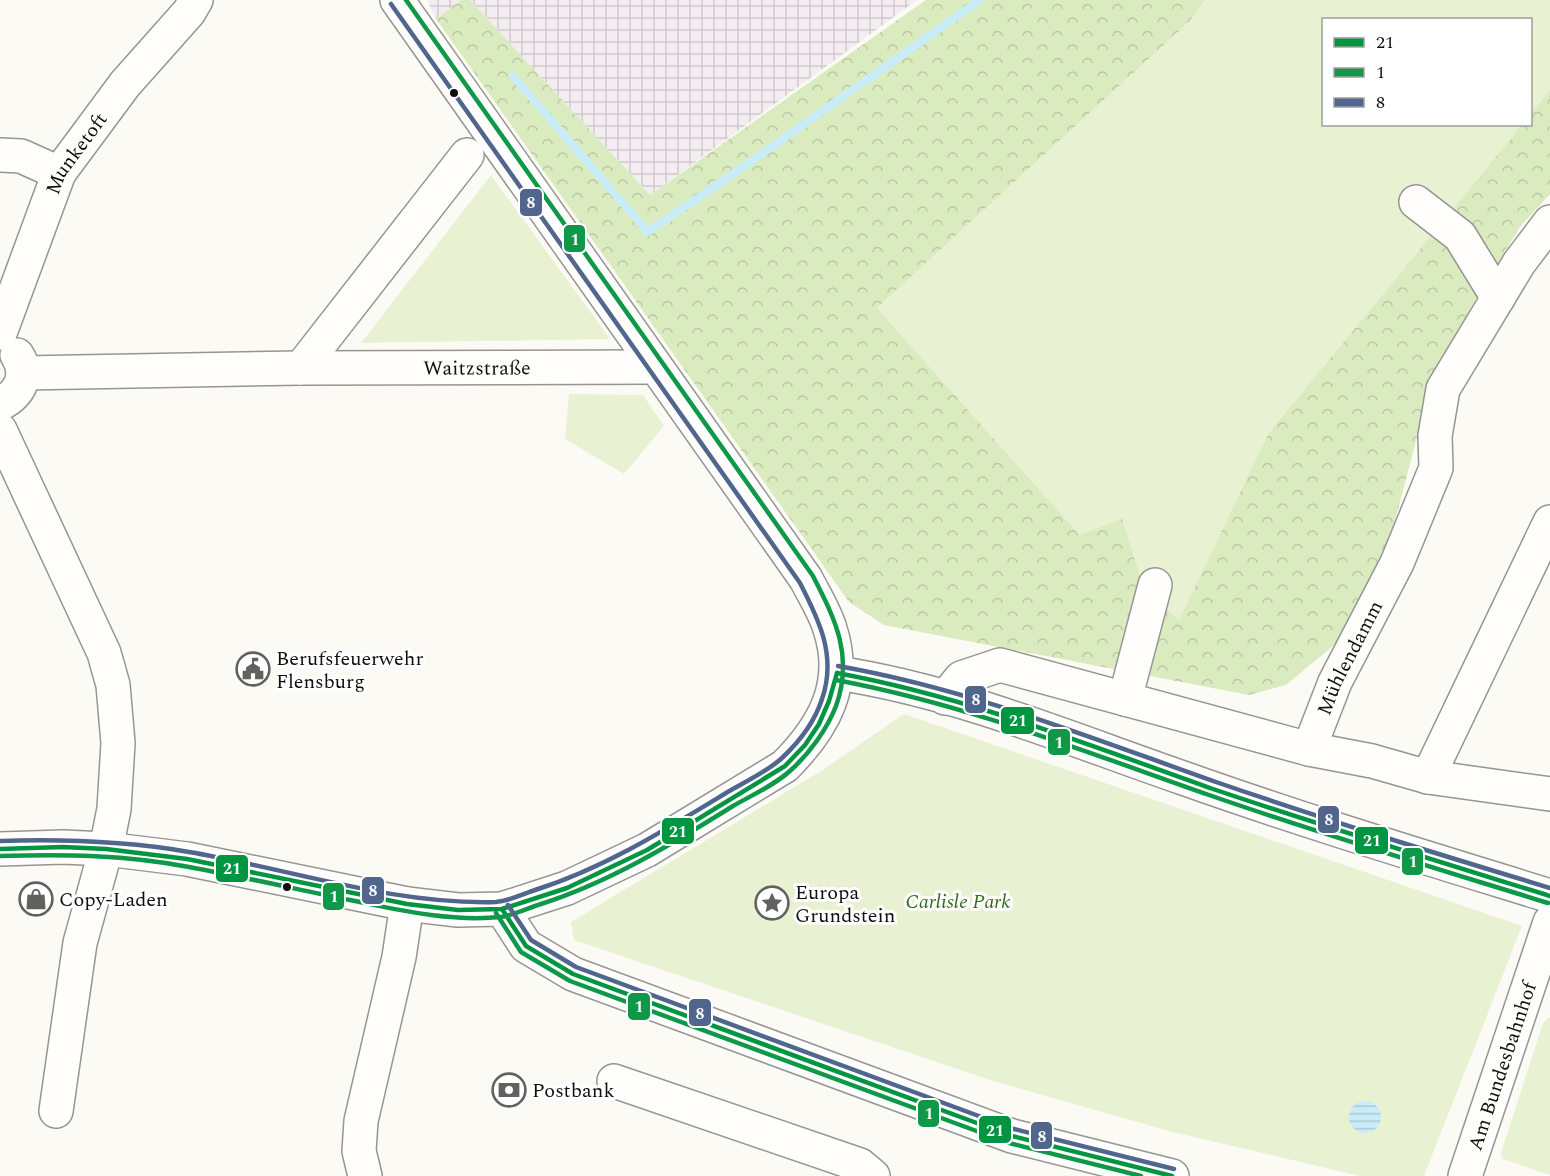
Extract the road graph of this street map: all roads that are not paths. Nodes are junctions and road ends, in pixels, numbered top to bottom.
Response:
1 (196, 0) edge
2 (397, 0) edge
3 (0, 155) edge
4 (467, 155) dead end
5 (59, 173) junction
6 (1416, 202) dead end
7 (1550, 222) edge
8 (1498, 298) junction
9 (0, 333) edge
10 (0, 342) edge
11 (655, 367) junction
12 (301, 368) junction
13 (23, 373) junction
14 (0, 404) edge
15 (0, 430) edge
16 (1550, 522) edge
17 (1155, 585) dead end
18 (837, 673) junction
19 (945, 698) junction
20 (1125, 699) junction
21 (1309, 748) junction
22 (1428, 777) junction
23 (1550, 794) edge
24 (0, 849) edge
25 (106, 849) junction
26 (1550, 896) edge
27 (407, 904) junction
28 (502, 909) junction
29 (1550, 922) edge
30 (614, 1081) dead end
31 (56, 1112) dead end
32 (365, 1176) edge
33 (873, 1176) edge
34 (1172, 1176) edge
35 (1465, 1176) edge

1 - 5 street, Munketoft
2 - 11 street
3 - 5 street
4 - 12 street
5 - 9 street, Munketoft
6 - 8 street
7 - 8 street, Mühlendamm
8 - 21 street, Mühlendamm
10 - 13 street
11 - 12 street, Waitzstraße
11 - 18 street
12 - 13 street, Waitzstraße
13 - 14 street
15 - 25 street
16 - 22 street
17 - 20 street
18 - 19 street
18 - 28 street
19 - 20 street
19 - 26 street
20 - 21 street
21 - 22 street
22 - 23 street
24 - 25 street
25 - 27 street
25 - 31 street
27 - 28 street
27 - 32 street
28 - 34 street
29 - 35 street, Am Bundesbahnhof
30 - 33 street

